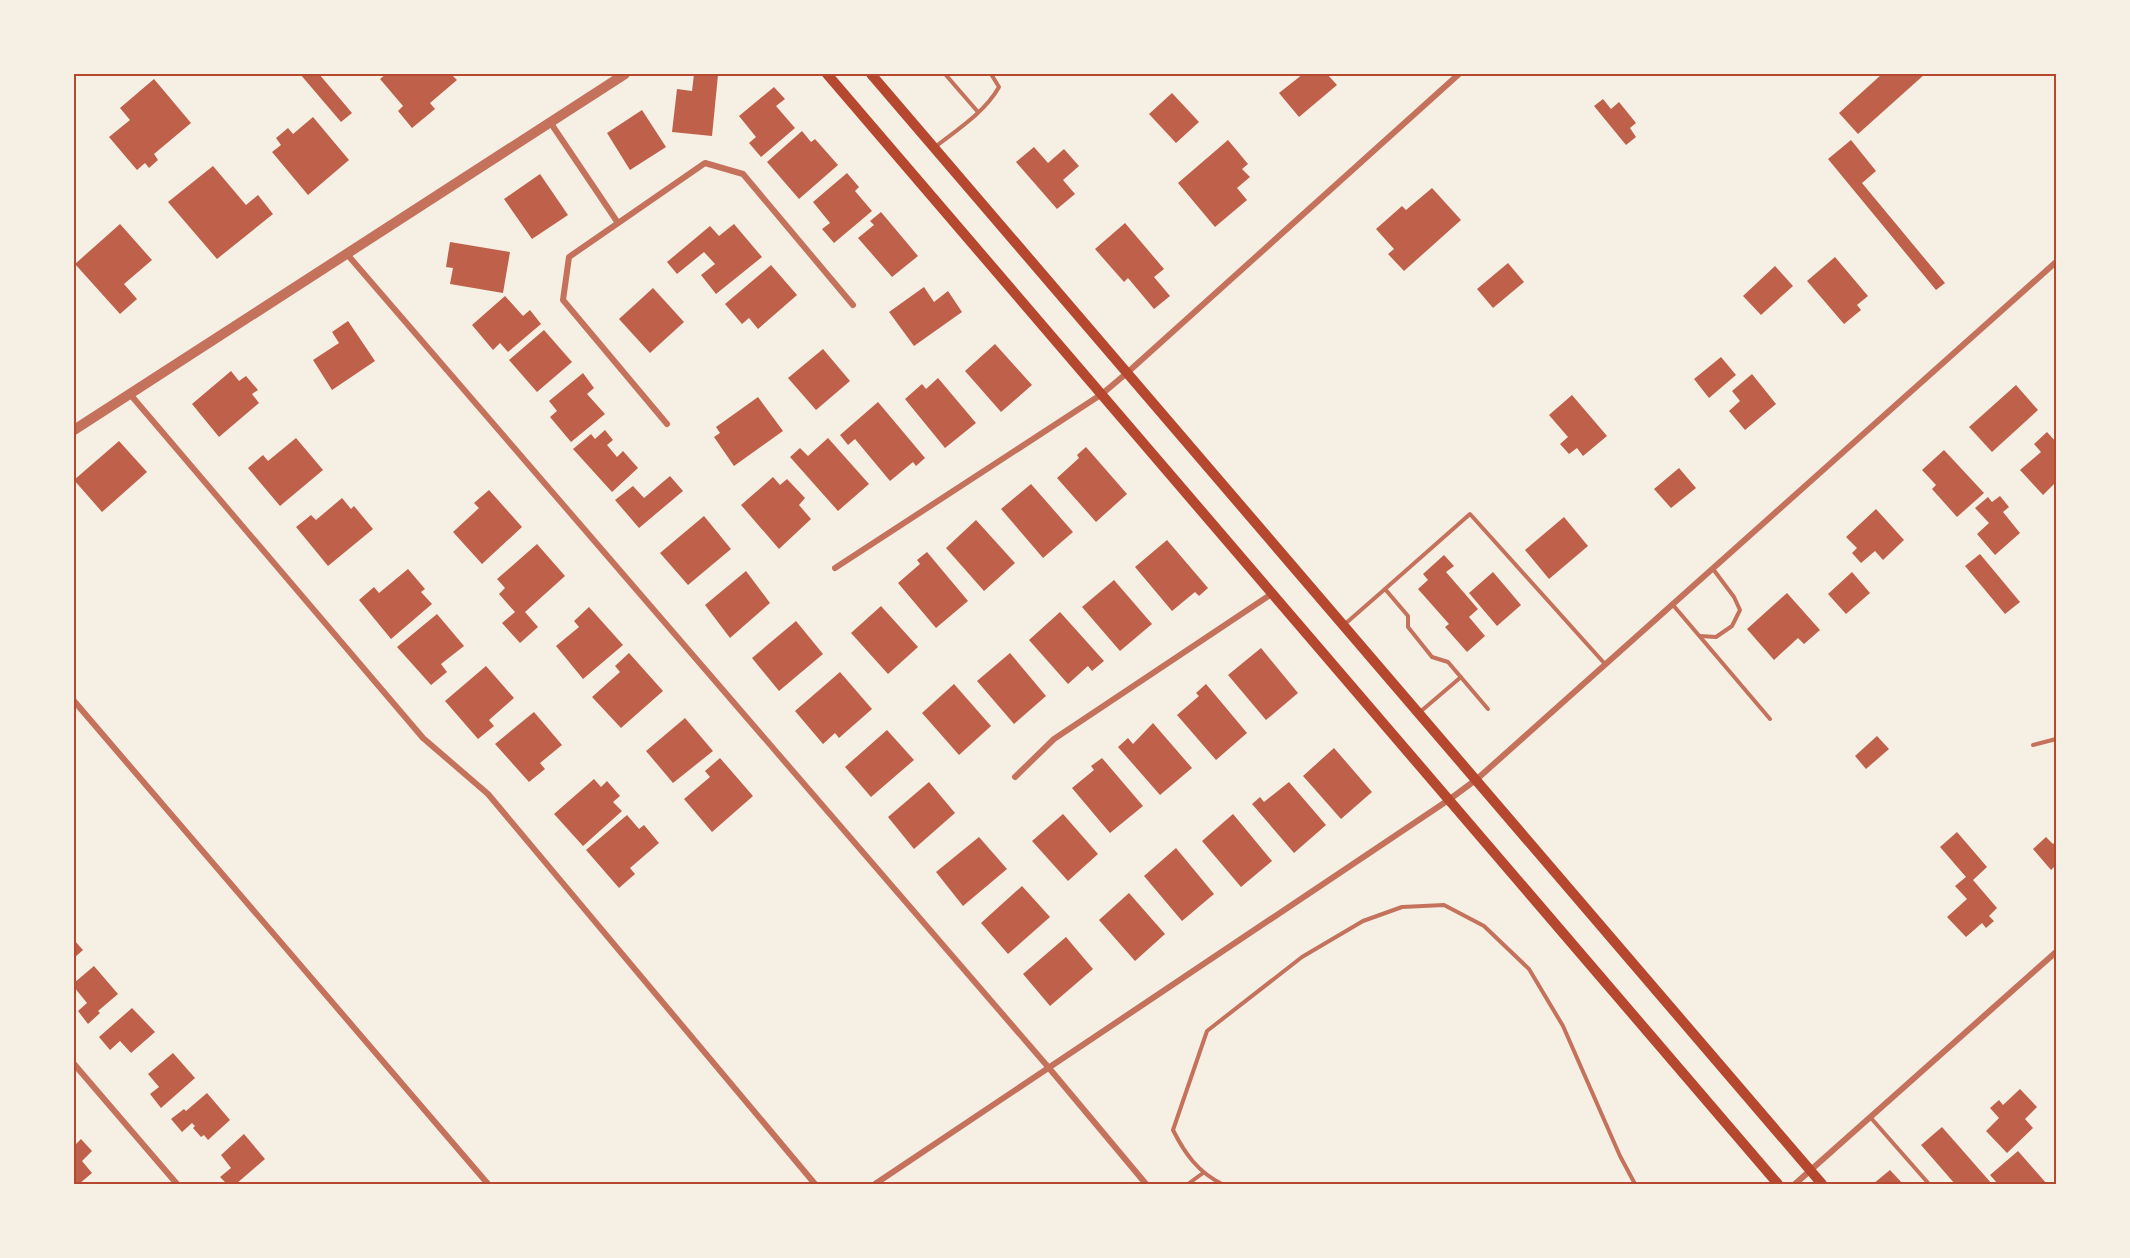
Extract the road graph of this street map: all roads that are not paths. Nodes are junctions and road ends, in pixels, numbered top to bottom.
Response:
1 (625, 74) edge
2 (827, 74) edge
3 (871, 74) edge
4 (945, 74) edge
5 (991, 74) edge
6 (1459, 74) edge
7 (978, 112) junction
8 (550, 122) junction
9 (934, 147) junction
10 (618, 223) junction
11 (346, 253) junction
12 (2056, 262) edge
13 (853, 305) dead end
14 (1128, 372) junction
15 (129, 393) junction
16 (1102, 394) junction
17 (667, 424) dead end
18 (74, 430) edge
19 (835, 568) dead end
20 (1713, 568) junction
21 (1385, 589) junction
22 (1274, 593) junction
23 (1673, 604) junction
24 (1344, 624) junction
25 (1699, 636) junction
26 (1605, 664) junction
27 (1461, 677) junction
28 (74, 700) edge
29 (1488, 709) dead end
30 (1420, 712) junction
31 (1770, 719) dead end
32 (2056, 739) edge
33 (2033, 745) dead end
34 (1015, 777) dead end
35 (1477, 779) junction
36 (1450, 800) junction
37 (2056, 952) edge
38 (74, 1065) edge
39 (1049, 1068) junction
40 (1871, 1118) junction
41 (1810, 1171) junction
42 (1203, 1173) junction
43 (177, 1185) edge
44 (488, 1185) edge
45 (815, 1185) edge
46 (875, 1185) edge
47 (1146, 1185) edge
48 (1188, 1185) edge
49 (1222, 1185) edge
50 (1635, 1185) edge
51 (1778, 1185) edge
52 (1795, 1185) edge
53 (1822, 1185) edge
54 (1929, 1185) edge

1 - 8 street
2 - 16 main road
3 - 9 main road
4 - 7 lane
5 - 7 lane
6 - 14 street
7 - 9 lane
8 - 10 street
8 - 11 street
9 - 14 main road
10 - 13 street
10 - 17 street
11 - 15 street
11 - 39 street
12 - 20 street
14 - 16 street
14 - 24 main road
15 - 18 street
15 - 45 street
16 - 19 street
16 - 22 main road
20 - 23 street
20 - 25 lane
21 - 24 lane
21 - 26 lane
21 - 27 lane
22 - 34 street
22 - 36 main road
23 - 25 lane
23 - 26 street
24 - 30 main road
25 - 31 lane
26 - 35 street
27 - 29 lane
27 - 30 lane
28 - 44 street
30 - 35 main road
32 - 33 lane
35 - 36 street
35 - 41 main road
36 - 39 street
36 - 51 main road
37 - 40 street
38 - 43 street
39 - 46 street
39 - 47 street
40 - 41 street
40 - 54 lane
41 - 52 street
41 - 53 main road
42 - 48 lane
42 - 49 lane
42 - 50 lane

